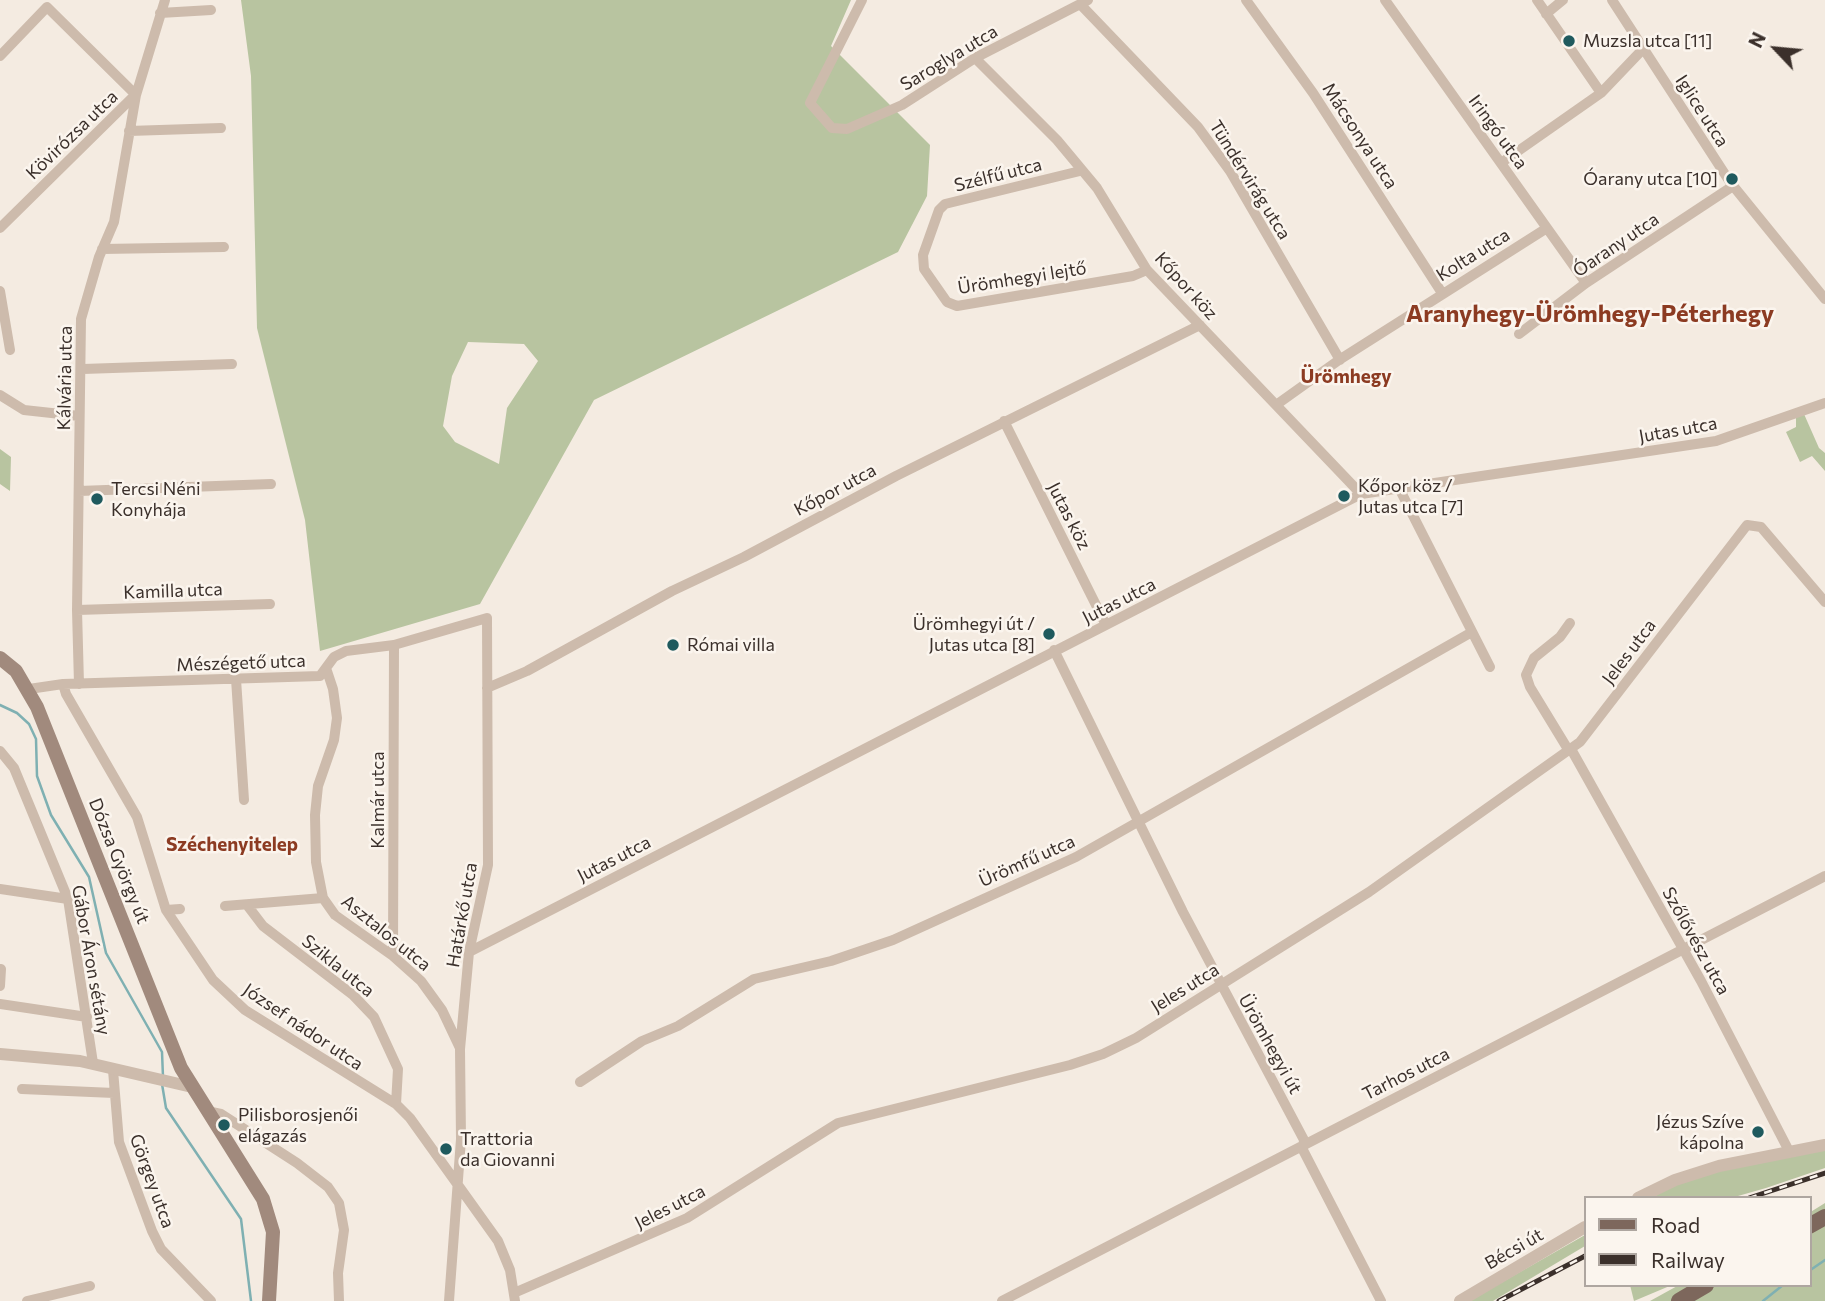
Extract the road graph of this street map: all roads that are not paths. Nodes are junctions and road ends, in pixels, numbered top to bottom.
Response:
1 (165, 0) edge
2 (862, 0) edge
3 (1246, 0) edge
4 (1385, 0) edge
5 (1537, 0) edge
6 (1563, 0) edge
7 (1612, 0) edge
8 (1084, 2) edge
9 (211, 10) dead end
10 (160, 13) junction
11 (1546, 14) junction
12 (1643, 49) junction
13 (0, 56) edge
14 (975, 58) junction
15 (1601, 93) junction
16 (136, 95) junction
17 (221, 128) dead end
18 (129, 131) junction
19 (1501, 163) junction
20 (1080, 171) junction
21 (1733, 186) junction
22 (0, 228) edge
23 (1548, 228) junction
24 (223, 247) dead end
25 (102, 249) junction
26 (923, 263) joint
27 (1147, 270) junction
28 (1586, 283) junction
29 (1821, 284) edge
30 (0, 291) edge
31 (1442, 293) junction
32 (1825, 299) edge
33 (1199, 326) junction
34 (1520, 334) dead end
35 (10, 350) dead end
36 (1340, 360) junction
37 (232, 363) dead end
38 (83, 369) junction
39 (0, 395) edge
40 (1825, 403) edge
41 (1276, 405) junction
42 (79, 416) junction
43 (1004, 421) junction
44 (271, 484) dead end
45 (1399, 488) junction
46 (79, 491) junction
47 (1361, 494) junction
48 (1825, 602) edge
49 (270, 604) dead end
50 (77, 610) junction
51 (487, 618) joint
52 (1570, 623) dead end
53 (1106, 625) junction
54 (1472, 632) junction
55 (394, 645) junction
56 (1054, 650) junction
57 (0, 657) edge
58 (1490, 667) dead end
59 (327, 671) junction
60 (236, 679) junction
61 (63, 684) junction
62 (79, 684) junction
63 (487, 688) junction
64 (29, 689) junction
65 (1570, 750) junction
66 (0, 751) edge
67 (0, 766) edge
68 (14, 768) junction
69 (244, 800) dead end
70 (1140, 823) junction
71 (1825, 876) edge
72 (0, 889) edge
73 (323, 898) junction
74 (68, 899) junction
75 (247, 905) junction
76 (225, 906) dead end
77 (180, 909) dead end
78 (166, 910) junction
79 (1684, 949) junction
80 (469, 952) junction
81 (393, 956) junction
82 (1, 969) edge
83 (1220, 985) junction
84 (0, 986) edge
85 (0, 1004) edge
86 (87, 1017) junction
87 (460, 1049) junction
88 (0, 1054) edge
89 (93, 1063) junction
90 (113, 1070) junction
91 (580, 1082) dead end
92 (192, 1087) junction
93 (22, 1089) dead end
94 (114, 1093) junction
95 (396, 1104) junction
96 (207, 1111) junction
97 (1304, 1145) junction
98 (1825, 1145) edge
99 (1790, 1151) junction
100 (457, 1181) junction
101 (1643, 1196) edge
102 (1584, 1228) edge
103 (90, 1286) dead end
104 (1703, 1287) edge
105 (515, 1297) edge
106 (27, 1301) edge
107 (211, 1301) edge
108 (269, 1301) edge
109 (339, 1301) edge
110 (449, 1301) edge
111 (1002, 1301) edge
112 (1381, 1301) edge
113 (1460, 1301) edge
114 (1679, 1301) edge

1 - 10 street, Kálvária utca
2 - 14 street, Saroglya utca
3 - 31 street, Mácsonya utca
4 - 19 street, Iringó utca
5 - 11 street
6 - 11 street
7 - 12 street, Iglice utca
8 - 14 street, Saroglya utca
8 - 36 street, Tündérvirág utca
9 - 10 street
10 - 16 street, Kálvária utca
11 - 15 street
12 - 15 street
12 - 21 street, Iglice utca
13 - 16 street
14 - 20 street, Kőpor köz
15 - 19 street
16 - 18 street, Kálvária utca
16 - 22 street, Kövirózsa utca
17 - 18 street
18 - 25 street, Kálvária utca
19 - 23 street, Iringó utca
20 - 26 street, Szélfű utca
20 - 27 street, Kőpor köz
21 - 28 street, Óarany utca
21 - 29 street, Iglice utca
23 - 28 street, Iringó utca
23 - 31 street, Kolta utca
24 - 25 street
25 - 38 street, Kálvária utca
26 - 27 street, Ürömhegyi lejtő
27 - 33 street, Kőpor köz
28 - 34 street, Óarany utca
29 - 32 street, Iglice utca
30 - 35 street
31 - 36 street, Kolta utca
33 - 41 street, Kőpor köz
33 - 43 street, Kőpor utca
36 - 41 street, Kolta utca
37 - 38 street
38 - 42 street, Kálvária utca
39 - 42 street
40 - 45 street, Jutas utca
41 - 47 street, Kőpor köz
42 - 46 street, Kálvária utca
43 - 53 street, Jutas köz
43 - 63 street, Kőpor utca
44 - 46 street
45 - 47 street, Jutas utca
45 - 54 street
46 - 50 street, Kálvária utca
47 - 53 street, Jutas utca
48 - 65 street, Jeles utca
49 - 50 street, Kamilla utca
50 - 62 street, Kálvária utca
51 - 55 street, Mészégető utca
51 - 63 street, Határkő utca
52 - 65 street, Szőlővész utca
53 - 56 street, Jutas utca
54 - 58 street
54 - 70 street, Ürömfű utca
55 - 59 street, Mészégető utca
55 - 81 street, Kalmár utca
56 - 70 street, Ürömhegyi út
56 - 80 street, Jutas utca
57 - 64 main road, Dózsa György út
59 - 60 street, Mészégető utca
59 - 73 street, Asztalos utca
60 - 62 street, Mészégető utca
60 - 69 street
61 - 62 street, Mészégető utca
61 - 64 street
61 - 78 street, József nádor utca
63 - 80 street, Határkő utca
64 - 92 main road, Dózsa György út
65 - 79 street, Szőlővész utca
65 - 83 street, Jeles utca
66 - 68 street, Gábor Áron sétány
67 - 68 street
68 - 74 street, Gábor Áron sétány
70 - 83 street, Ürömhegyi út
70 - 91 street, Ürömfű utca
71 - 79 street, Tarhos utca
72 - 74 street
73 - 75 street
73 - 81 street, Asztalos utca
74 - 86 street, Gábor Áron sétány
75 - 76 street
75 - 95 street, Szikla utca
77 - 78 street
78 - 95 street, József nádor utca
79 - 97 street, Tarhos utca
79 - 99 street, Szőlővész utca
80 - 87 street, Határkő utca
81 - 87 street, Asztalos utca
82 - 84 street
83 - 97 street, Ürömhegyi út
83 - 105 street, Jeles utca
85 - 86 street
86 - 89 street, Gábor Áron sétány
87 - 100 street, Határkő utca
88 - 89 street
89 - 90 street
90 - 92 street
90 - 94 street, Görgey utca
92 - 96 main road, Dózsa György út
93 - 94 street
94 - 107 street, Görgey utca
95 - 100 street, József nádor utca
96 - 108 main road, Dózsa György út
96 - 109 street
97 - 111 street, Tarhos utca
97 - 112 street, Ürömhegyi út
98 - 99 street
99 - 101 street
100 - 105 street, József nádor utca
100 - 110 street, Határkő utca
102 - 113 street, Bécsi út
103 - 106 street
104 - 114 main road

